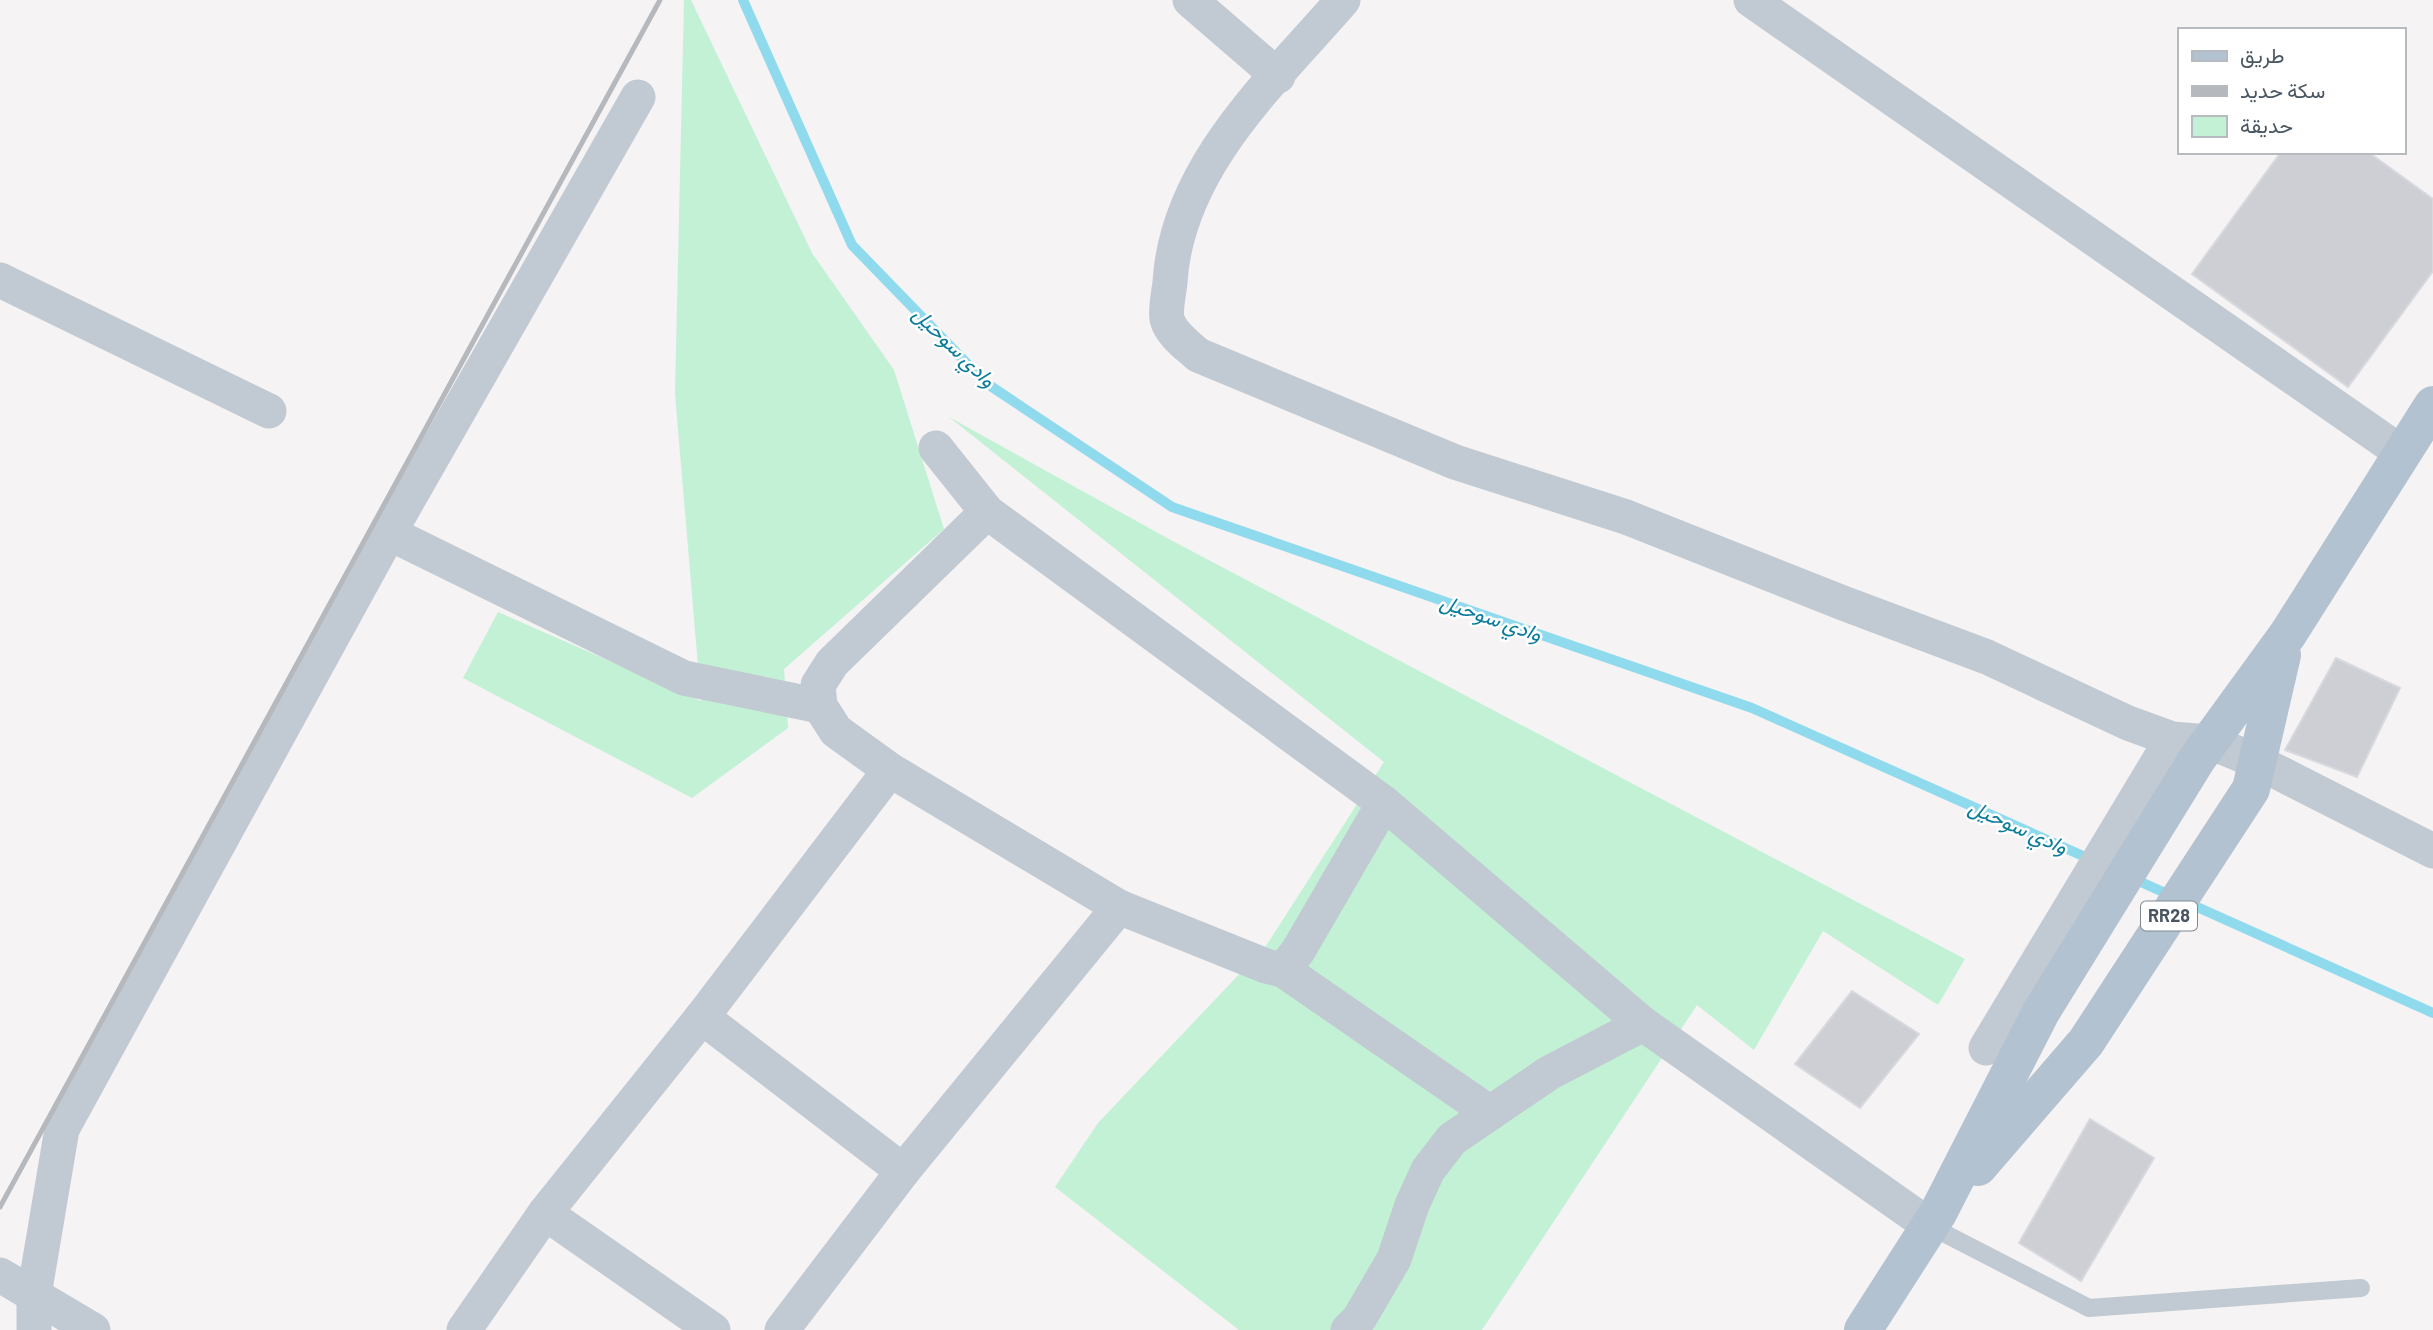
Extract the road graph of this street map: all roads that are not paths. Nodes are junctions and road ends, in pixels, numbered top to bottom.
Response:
1 (1190, 0) edge
2 (1343, 0) edge
3 (1751, 0) edge
4 (1278, 76) junction
5 (638, 97) dead end
6 (0, 280) edge
7 (2433, 405) edge
8 (270, 411) dead end
9 (936, 448) dead end
10 (2402, 453) junction
11 (987, 512) junction
12 (389, 533) junction
13 (2288, 634) junction
14 (820, 706) junction
15 (2184, 751) junction
16 (890, 770) junction
17 (2253, 775) junction
18 (1384, 803) junction
19 (2433, 851) edge
20 (1119, 907) junction
21 (1283, 970) junction
22 (702, 1017) junction
23 (1643, 1024) junction
24 (1986, 1048) dead end
25 (1490, 1113) junction
26 (903, 1171) junction
27 (545, 1213) junction
28 (1934, 1220) junction
29 (0, 1275) edge
30 (2361, 1288) dead end
31 (34, 1295) junction
32 (34, 1330) edge
33 (93, 1330) edge
34 (464, 1330) edge
35 (713, 1330) edge
36 (782, 1330) edge
37 (1348, 1330) edge
38 (1863, 1330) edge

1 - 4 street
2 - 4 street
3 - 10 street
4 - 15 street
5 - 12 street
6 - 8 street
7 - 10 main road, RR28
9 - 11 street
10 - 13 main road, RR28
11 - 14 street
11 - 18 street
12 - 14 street
12 - 31 street
13 - 15 main road, RR28
13 - 17 main road, RR28
14 - 16 street
15 - 17 street
15 - 24 street
15 - 28 main road, RR28
16 - 20 street
16 - 22 street
17 - 19 street
17 - 28 main road, RR28
18 - 21 street
18 - 23 street
20 - 21 street
20 - 26 street
21 - 25 street
22 - 26 street
22 - 27 street
23 - 25 street
23 - 28 street
25 - 37 street
26 - 36 street
27 - 34 street
27 - 35 street
28 - 30 lane
28 - 38 main road, RR28
29 - 31 street
31 - 32 street
31 - 33 street

